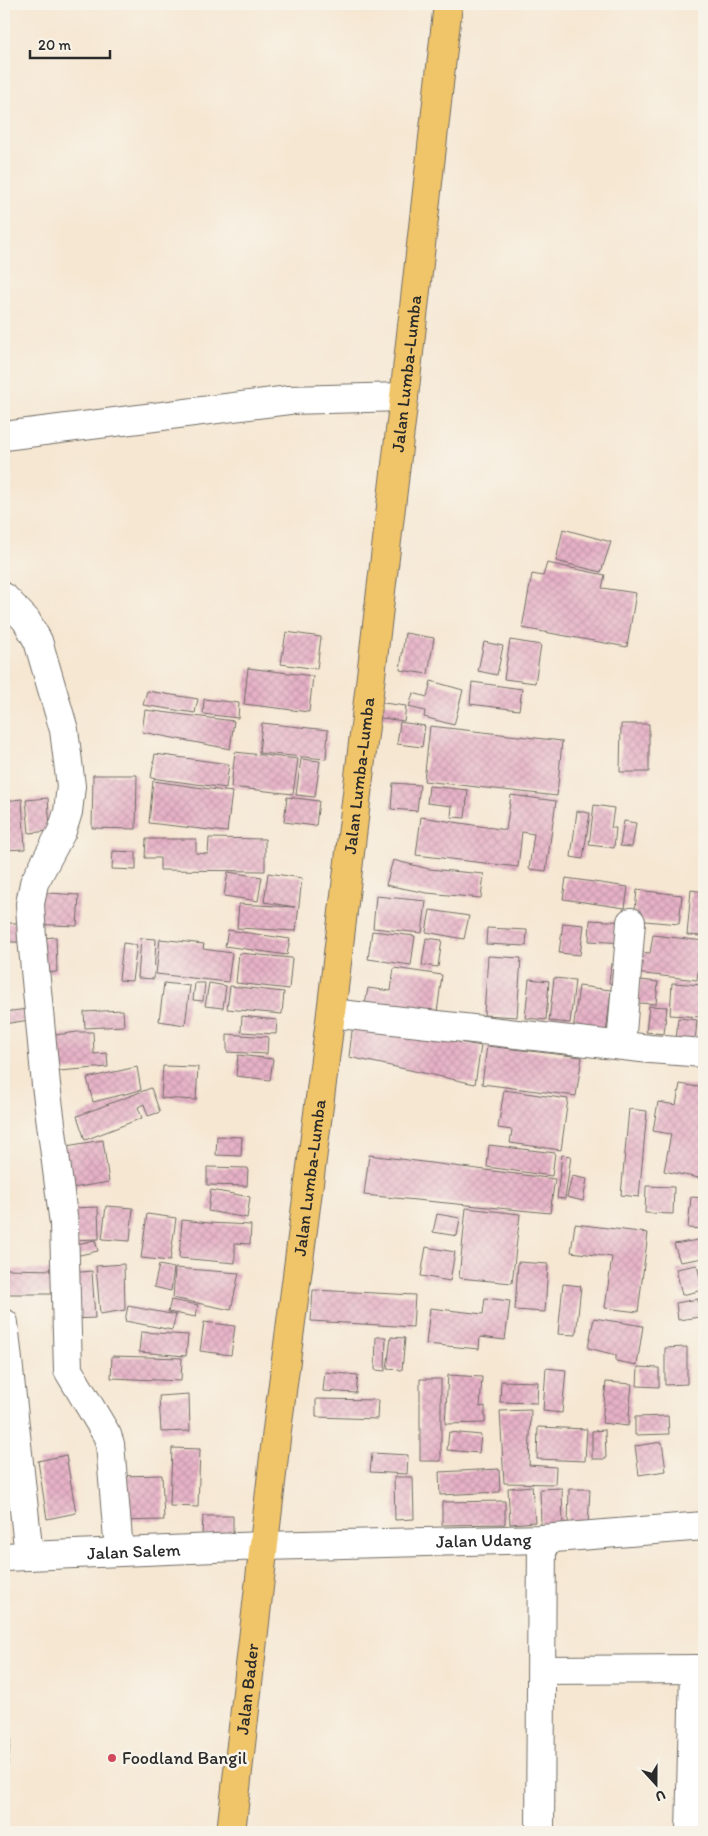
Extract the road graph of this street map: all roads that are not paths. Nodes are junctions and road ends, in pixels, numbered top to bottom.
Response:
1 (448, 4) edge
2 (404, 397) junction
3 (4, 436) edge
4 (4, 597) edge
5 (631, 922) dead end
6 (331, 1014) junction
7 (621, 1045) junction
8 (704, 1053) edge
9 (4, 1323) edge
10 (704, 1526) edge
11 (542, 1539) junction
12 (263, 1546) junction
13 (119, 1551) junction
14 (16, 1557) edge
15 (699, 1669) edge
16 (542, 1670) junction
17 (231, 1832) edge
18 (540, 1832) edge
19 (690, 1832) edge

1 - 2 main road, Jalan Lumba-Lumba
2 - 3 street
2 - 6 main road, Jalan Lumba-Lumba
4 - 13 street
5 - 7 street
6 - 7 street
6 - 12 main road, Jalan Lumba-Lumba
7 - 8 street
9 - 14 street
10 - 11 street, Jalan Udang
11 - 12 street, Jalan Udang
11 - 16 street
12 - 13 street, Jalan Salem
12 - 17 main road, Jalan Bader
13 - 14 street, Jalan Salem
15 - 16 street
15 - 19 street
16 - 18 street

